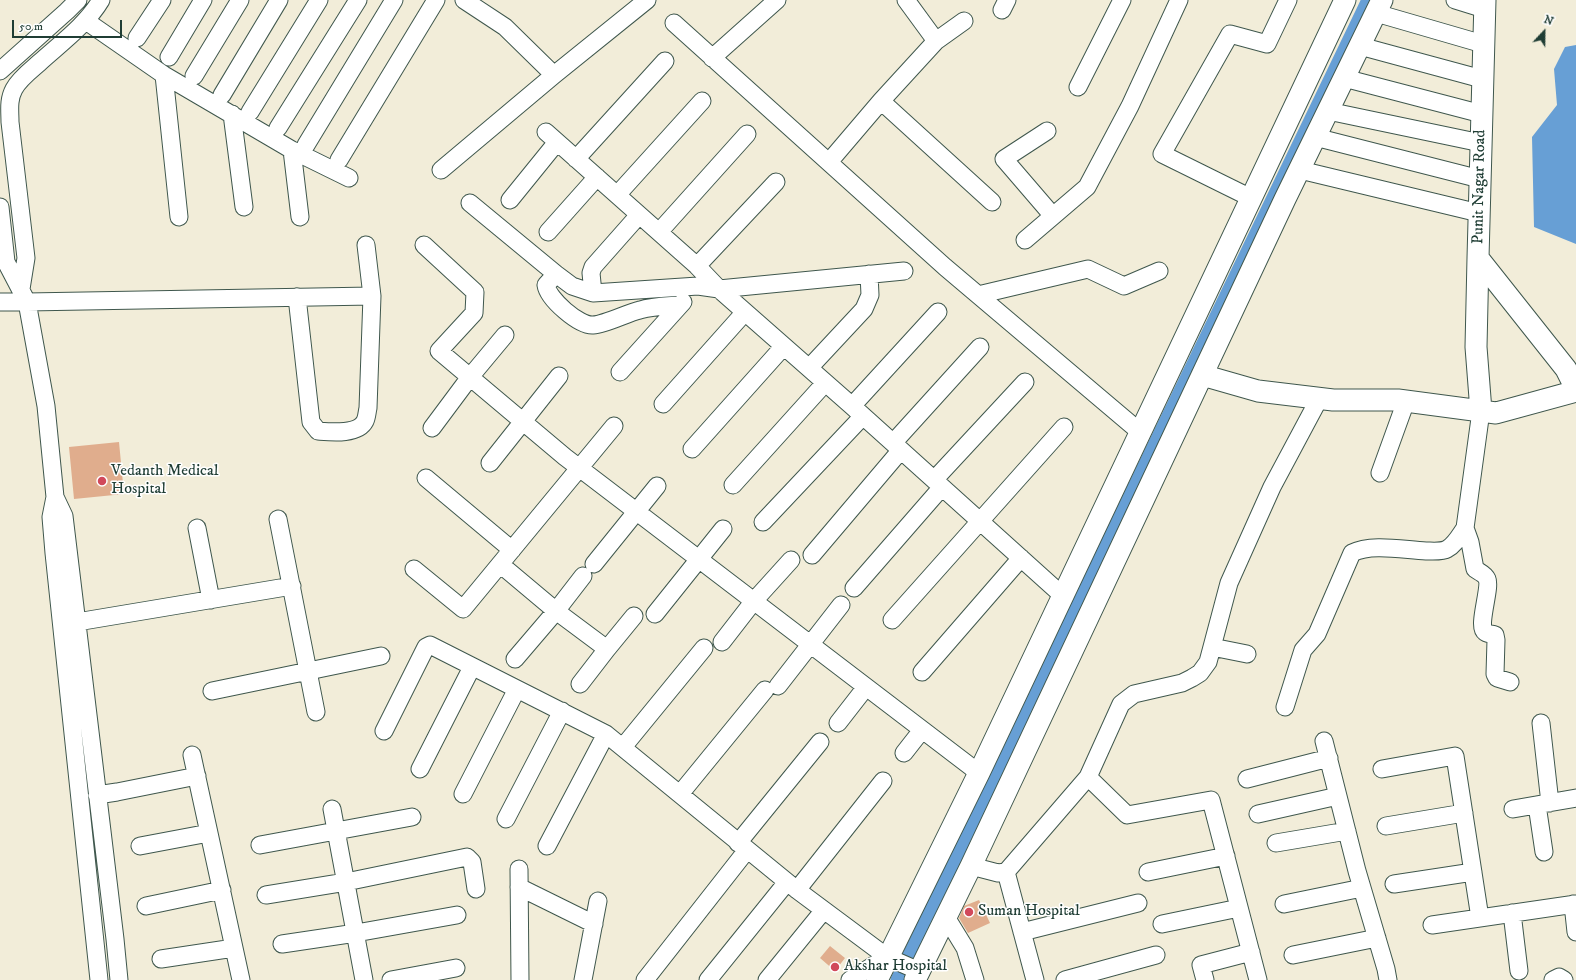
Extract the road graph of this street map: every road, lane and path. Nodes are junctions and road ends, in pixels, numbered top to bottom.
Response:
1 (78, 0) edge
2 (101, 0) edge
3 (162, 0) edge
4 (203, 0) edge
5 (240, 0) edge
6 (279, 0) edge
7 (319, 0) edge
8 (358, 0) edge
9 (394, 0) edge
10 (436, 0) edge
11 (464, 0) edge
12 (647, 0) edge
13 (776, 0) edge
14 (906, 0) edge
15 (1122, 0) edge
16 (1179, 0) edge
17 (1288, 0) edge
18 (1345, 0) edge
19 (1455, 0) edge
20 (1484, 5) edge
21 (1379, 7) edge
22 (86, 21) junction
23 (964, 21) dead end
24 (674, 23) dead end
25 (137, 38) dead end
26 (936, 41) junction
27 (1483, 44) junction
28 (1360, 46) junction
29 (169, 57) dead end
30 (712, 58) junction
31 (665, 61) dead end
32 (0, 71) edge
33 (164, 75) junction
34 (554, 75) junction
35 (194, 76) dead end
36 (1344, 78) junction
37 (1482, 79) junction
38 (1078, 88) dead end
39 (222, 95) dead end
40 (5, 100) edge
41 (702, 101) dead end
42 (881, 101) junction
43 (1328, 111) junction
44 (250, 112) dead end
45 (232, 114) junction
46 (1482, 114) junction
47 (278, 128) dead end
48 (1047, 131) dead end
49 (747, 134) dead end
50 (1315, 137) junction
51 (1481, 143) junction
52 (299, 147) junction
53 (576, 159) junction
54 (339, 160) dead end
55 (829, 162) junction
56 (441, 170) dead end
57 (1300, 170) junction
58 (597, 177) junction
59 (349, 178) dead end
60 (1480, 179) junction
61 (776, 182) dead end
62 (616, 195) junction
63 (1251, 198) junction
64 (510, 200) dead end
65 (992, 202) dead end
66 (470, 203) dead end
67 (0, 207) edge
68 (244, 207) dead end
69 (1479, 213) junction
70 (639, 215) junction
71 (1053, 216) junction
72 (179, 217) dead end
73 (300, 217) dead end
74 (2, 230) edge
75 (548, 232) dead end
76 (659, 232) junction
77 (1025, 240) dead end
78 (366, 245) dead end
79 (424, 245) dead end
80 (1478, 258) junction
81 (697, 266) junction
82 (904, 271) dead end
83 (1159, 271) dead end
84 (556, 274) junction
85 (869, 274) junction
86 (698, 286) junction
87 (719, 289) junction
88 (594, 292) junction
89 (978, 295) junction
90 (24, 296) junction
91 (372, 296) junction
92 (296, 297) junction
93 (0, 302) edge
94 (680, 305) junction
95 (745, 312) junction
96 (938, 312) dead end
97 (505, 335) dead end
98 (784, 346) junction
99 (980, 347) dead end
100 (809, 368) junction
101 (620, 372) dead end
102 (559, 376) dead end
103 (1202, 376) junction
104 (470, 377) junction
105 (825, 382) junction
106 (1025, 382) dead end
107 (1576, 390) edge
108 (1320, 398) junction
109 (1406, 401) junction
110 (663, 404) dead end
111 (858, 411) junction
112 (1481, 411) junction
113 (523, 421) junction
114 (614, 426) dead end
115 (1064, 427) dead end
116 (432, 428) dead end
117 (1140, 432) junction
118 (897, 446) junction
119 (692, 449) dead end
120 (490, 463) dead end
121 (580, 468) junction
122 (1380, 473) dead end
123 (426, 478) dead end
124 (938, 484) junction
125 (733, 485) dead end
126 (657, 486) dead end
127 (56, 497) junction
128 (637, 512) junction
129 (278, 519) dead end
130 (980, 521) junction
131 (763, 522) dead end
132 (197, 528) dead end
133 (1464, 528) junction
134 (723, 529) dead end
135 (512, 550) junction
136 (812, 555) dead end
137 (1021, 558) junction
138 (700, 559) junction
139 (791, 560) dead end
140 (500, 564) junction
141 (414, 569) dead end
142 (292, 586) junction
143 (854, 588) dead end
144 (1062, 596) junction
145 (211, 600) junction
146 (753, 602) junction
147 (841, 605) dead end
148 (1092, 608) junction
149 (556, 610) junction
150 (655, 614) dead end
151 (634, 616) dead end
152 (892, 620) dead end
153 (77, 622) junction
154 (722, 642) dead end
155 (810, 645) junction
156 (704, 648) dead end
157 (1212, 648) junction
158 (607, 649) junction
159 (1247, 654) dead end
160 (382, 656) dead end
161 (515, 659) dead end
162 (472, 667) junction
163 (307, 671) junction
164 (922, 672) dead end
165 (1510, 682) dead end
166 (580, 684) dead end
167 (866, 687) junction
168 (517, 689) junction
169 (212, 691) dead end
170 (1285, 707) dead end
171 (562, 711) junction
172 (316, 712) dead end
173 (838, 723) dead end
174 (1541, 723) dead end
175 (922, 730) junction
176 (384, 731) dead end
177 (606, 734) junction
178 (1324, 740) dead end
179 (820, 742) dead end
180 (623, 747) junction
181 (904, 753) dead end
182 (192, 754) dead end
183 (1328, 758) junction
184 (420, 769) dead end
185 (1382, 769) dead end
186 (978, 773) junction
187 (197, 776) junction
188 (1088, 777) junction
189 (1247, 779) dead end
190 (883, 781) dead end
191 (463, 794) dead end
192 (680, 794) junction
193 (97, 795) junction
194 (1338, 796) junction
195 (1576, 798) edge
196 (1543, 804) junction
197 (332, 809) dead end
198 (1513, 809) dead end
199 (1464, 813) junction
200 (1258, 814) dead end
201 (412, 817) dead end
202 (506, 819) dead end
203 (1386, 826) dead end
204 (336, 831) junction
205 (1347, 831) junction
206 (209, 833) junction
207 (1276, 843) dead end
208 (260, 845) dead end
209 (140, 846) dead end
210 (547, 846) dead end
211 (742, 846) junction
212 (1544, 852) dead end
213 (1226, 856) junction
214 (971, 866) junction
215 (519, 870) dead end
216 (1006, 872) junction
217 (1148, 872) dead end
218 (1473, 872) junction
219 (346, 882) junction
220 (1394, 884) dead end
221 (792, 886) junction
222 (519, 887) junction
223 (1362, 888) junction
224 (476, 889) dead end
225 (222, 890) junction
226 (266, 894) dead end
227 (598, 901) dead end
228 (1138, 903) dead end
229 (1284, 904) dead end
230 (1575, 904) edge
231 (146, 906) dead end
232 (1239, 908) junction
233 (824, 910) junction
234 (1512, 913) junction
235 (457, 915) dead end
236 (946, 918) junction
237 (1480, 918) junction
238 (594, 924) junction
239 (1162, 924) dead end
240 (1432, 924) dead end
241 (1022, 932) junction
242 (1576, 932) edge
243 (356, 934) junction
244 (1377, 938) junction
245 (282, 944) dead end
246 (234, 948) junction
247 (1250, 952) junction
248 (1156, 955) dead end
249 (1293, 955) dead end
250 (887, 957) junction
251 (161, 960) dead end
252 (456, 968) dead end
253 (1519, 971) dead end
254 (917, 975) edge
255 (361, 979) edge
256 (974, 979) edge
257 (99, 980) edge
258 (119, 980) edge
259 (241, 980) edge
260 (391, 980) edge
261 (520, 980) edge
262 (583, 980) edge
263 (645, 980) edge
264 (708, 980) edge
265 (767, 980) edge
266 (850, 980) edge
267 (877, 980) edge
268 (1035, 980) edge
269 (1065, 980) edge
270 (1205, 980) edge
271 (1258, 980) edge
272 (1388, 980) edge
273 (1554, 980) edge
274 (1564, 980) edge

1 - 32 street
2 - 22 street
3 - 25 street
4 - 29 street
5 - 35 street
6 - 39 street
7 - 44 street
8 - 47 street
9 - 52 street
10 - 54 street
11 - 34 street
12 - 34 street
13 - 30 street
14 - 26 street
15 - 38 street
16 - 71 street
17 - 63 street
18 - 63 street
19 - 20 street
20 - 27 street, Punit Nagar Road
21 - 27 street
21 - 28 street
22 - 33 street
22 - 40 street
23 - 26 street
24 - 30 street
26 - 42 street
27 - 37 street, Punit Nagar Road
28 - 36 street
28 - 37 street
30 - 55 street
31 - 53 street
33 - 45 street
33 - 72 street
34 - 56 street
36 - 43 street
36 - 46 street
37 - 46 street, Punit Nagar Road
40 - 90 street
41 - 62 street
42 - 55 street
42 - 65 street
43 - 50 street
43 - 51 street
45 - 52 street
45 - 68 street
46 - 51 street, Punit Nagar Road
48 - 71 street
49 - 76 street
50 - 57 street
50 - 60 street
51 - 60 street, Punit Nagar Road
52 - 59 street
52 - 73 street
53 - 58 street
53 - 64 street
55 - 89 street
57 - 69 street
57 - 103 street
58 - 62 street
58 - 75 street
60 - 69 street, Punit Nagar Road
61 - 81 street
62 - 70 street
63 - 117 street
66 - 84 street
67 - 74 street
69 - 80 street, Punit Nagar Road
70 - 76 street
70 - 88 street
71 - 77 street
74 - 90 street
76 - 81 street
78 - 91 street
79 - 104 street
80 - 107 street, Punit Nagar Road
80 - 112 street
81 - 87 street
82 - 85 street
83 - 89 street
84 - 88 street
84 - 94 street
85 - 87 street
85 - 100 street
86 - 87 street
86 - 88 street
86 - 94 street
87 - 95 street
89 - 117 street
90 - 92 street
90 - 93 street
90 - 127 street
91 - 92 street
91 - 92 street
94 - 101 street
95 - 98 street
95 - 110 street
96 - 111 street
97 - 104 street
98 - 100 street
98 - 119 street
99 - 118 street
100 - 105 street
102 - 113 street
103 - 108 street
103 - 148 street
104 - 113 street
104 - 116 street
105 - 111 street
105 - 125 street
106 - 124 street
107 - 112 street
108 - 109 street
108 - 157 street
109 - 112 street
109 - 122 street
111 - 118 street
111 - 131 street
112 - 133 street
113 - 120 street
113 - 121 street
114 - 121 street
115 - 130 street
117 - 144 street
118 - 124 street
118 - 136 street
121 - 128 street
121 - 135 street
123 - 135 street
124 - 130 street
124 - 143 street
126 - 128 street
127 - 153 street
127 - 257 street
128 - 138 street
128 - 149 street
129 - 142 street
130 - 137 street
130 - 152 street
132 - 145 street
133 - 165 street
133 - 170 street
134 - 138 street
135 - 140 street
137 - 144 street
137 - 164 street
138 - 146 street
138 - 150 street
139 - 146 street
140 - 141 street
140 - 149 street
142 - 145 street
142 - 163 street
144 - 148 street
144 - 186 street
145 - 153 street
146 - 154 street
146 - 155 street
147 - 155 street
148 - 214 street
149 - 158 street
149 - 161 street
151 - 158 street
153 - 193 street
155 - 167 street
155 - 192 street
156 - 180 street
157 - 159 street
157 - 188 street
158 - 166 street
160 - 163 street
162 - 168 street
162 - 176 street
162 - 184 street
163 - 169 street
163 - 172 street
167 - 173 street
167 - 175 street
168 - 171 street
168 - 191 street
171 - 177 street
171 - 202 street
174 - 196 street
175 - 181 street
175 - 186 street
177 - 180 street
177 - 210 street
178 - 183 street
179 - 211 street
180 - 192 street
182 - 187 street
183 - 189 street
183 - 194 street
185 - 199 street
186 - 250 street
187 - 193 street
187 - 206 street
188 - 213 street
188 - 216 street
190 - 221 street
192 - 211 street
193 - 258 street
194 - 200 street
194 - 205 street
195 - 196 street
196 - 198 street
196 - 212 street
197 - 204 street
199 - 203 street
199 - 218 street
201 - 204 street
204 - 208 street
204 - 219 street
205 - 207 street
205 - 223 street
206 - 209 street
206 - 225 street
211 - 221 street
211 - 263 street
213 - 217 street
213 - 232 street
214 - 216 street
214 - 236 street
215 - 222 street
216 - 241 street
218 - 220 street
218 - 237 street
219 - 224 street
219 - 226 street
219 - 243 street
221 - 233 street
221 - 264 street
222 - 238 street
222 - 261 street
223 - 229 street
223 - 244 street
225 - 231 street
225 - 246 street
227 - 238 street
228 - 241 street
230 - 234 street
230 - 242 street
232 - 239 street
232 - 247 street
233 - 250 street
233 - 265 street
234 - 237 street
234 - 253 street
235 - 243 street
236 - 254 street
236 - 256 street
237 - 240 street
238 - 262 street
241 - 268 street
243 - 245 street
243 - 255 street
244 - 249 street
244 - 272 street
246 - 251 street
246 - 259 street
247 - 270 street
247 - 271 street
248 - 269 street
250 - 254 street
250 - 266 street
250 - 267 street
252 - 260 street
273 - 274 street

